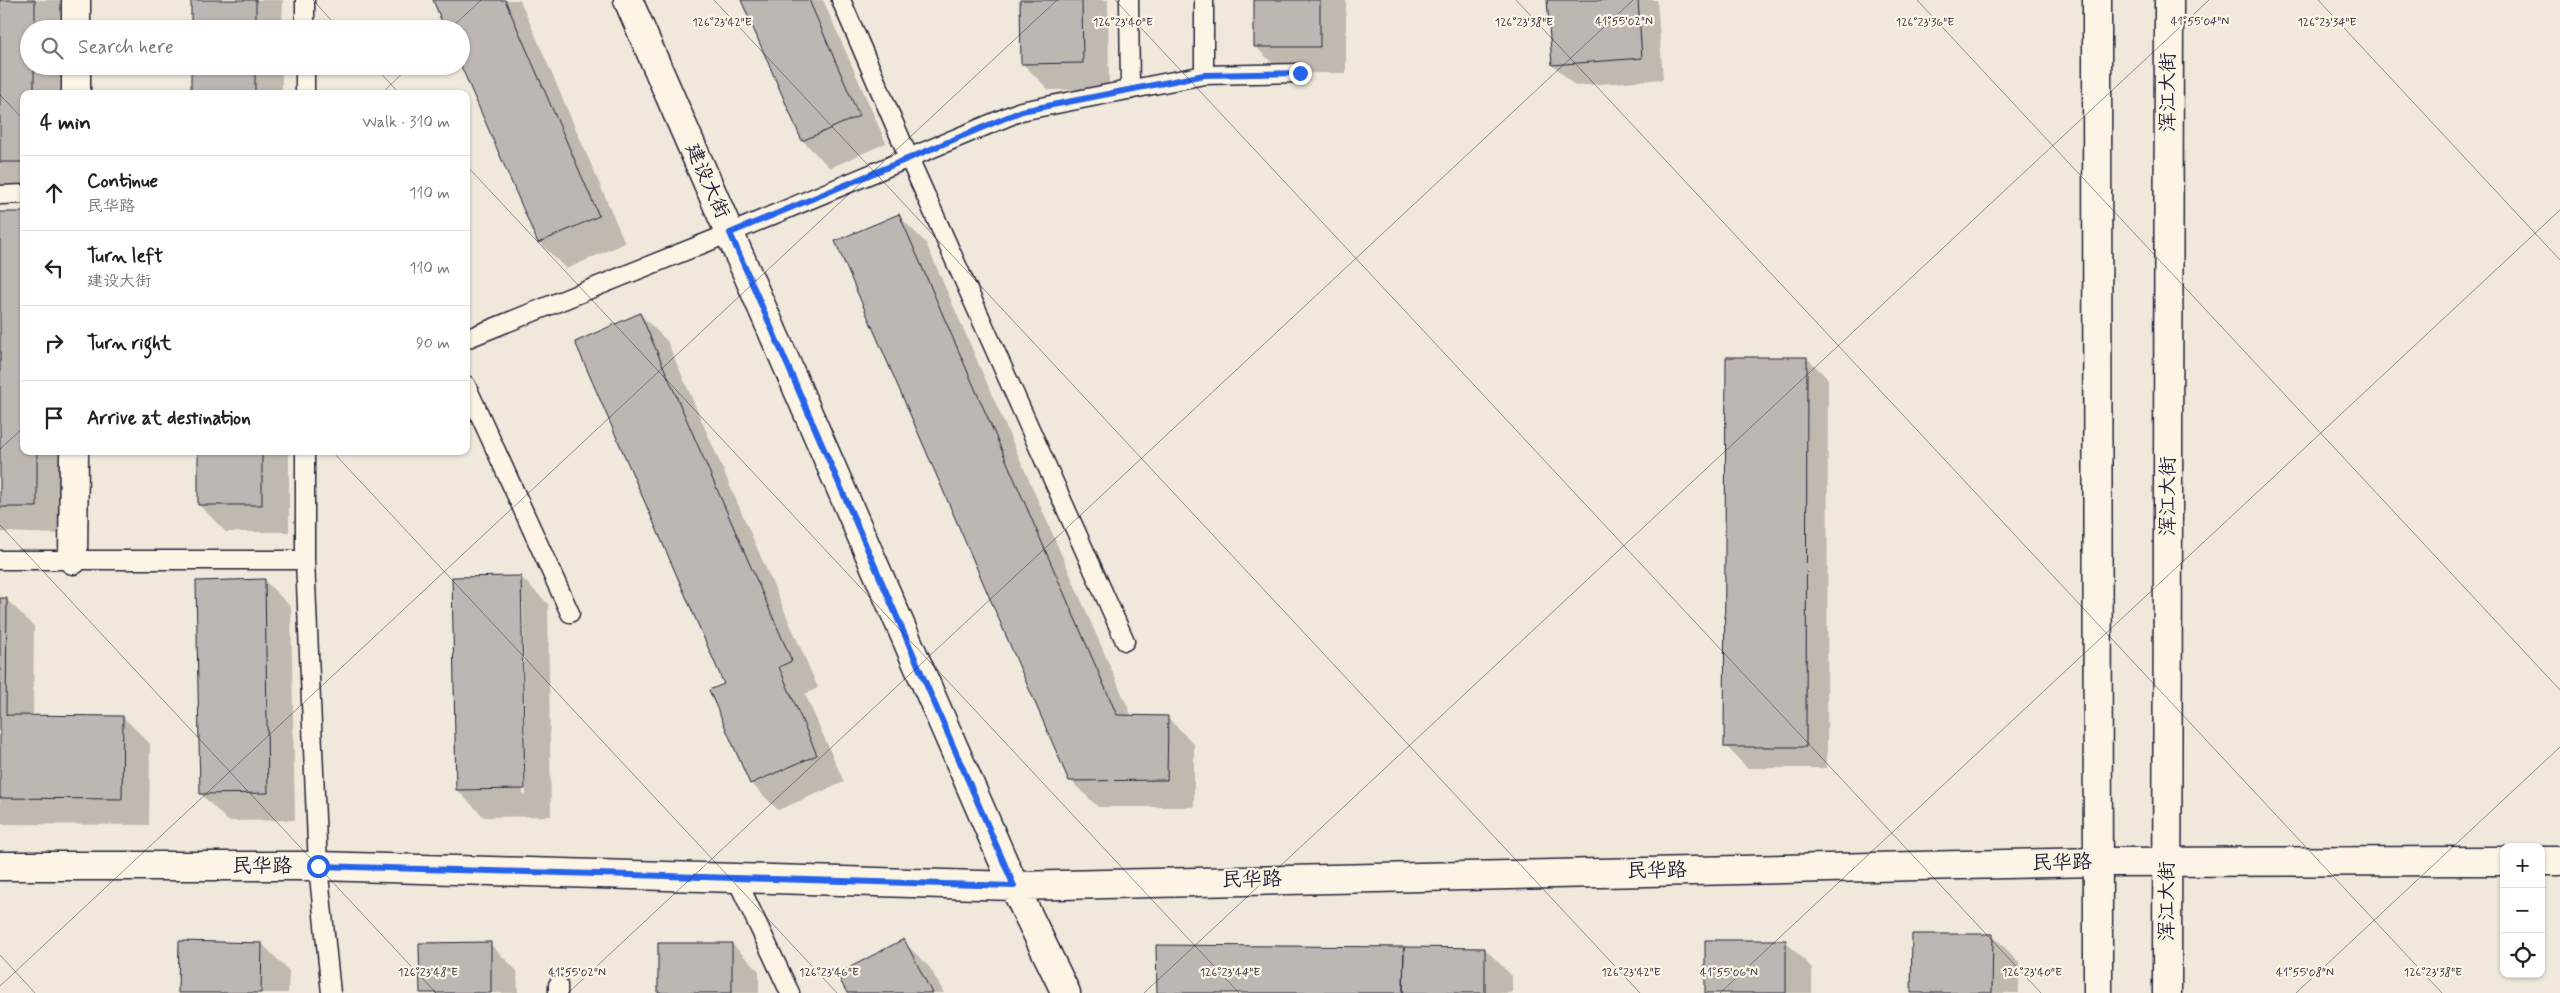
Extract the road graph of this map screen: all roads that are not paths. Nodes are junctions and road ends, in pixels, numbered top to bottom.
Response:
1 (76, 0) edge
2 (304, 0) edge
3 (628, 0) edge
4 (841, 0) edge
5 (1129, 0) edge
6 (1204, 0) edge
7 (2097, 0) edge
8 (2169, 0) edge
9 (76, 20) edge
10 (305, 20) edge
11 (1300, 73) dead end
12 (76, 75) edge
13 (305, 75) edge
14 (1204, 75) junction
15 (76, 90) edge
16 (305, 90) edge
17 (1130, 90) junction
18 (909, 158) junction
19 (20, 194) edge
20 (0, 195) edge
21 (730, 233) junction
22 (470, 337) edge
23 (470, 394) edge
24 (74, 455) edge
25 (305, 455) edge
26 (0, 560) edge
27 (74, 560) junction
28 (305, 560) junction
29 (570, 613) dead end
30 (1125, 641) dead end
31 (2500, 861) edge
32 (2545, 861) edge
33 (2560, 861) edge
34 (2098, 862) junction
35 (2167, 863) junction
36 (0, 866) edge
37 (318, 866) junction
38 (736, 878) junction
39 (1014, 886) junction
40 (331, 993) edge
41 (790, 993) edge
42 (1066, 993) edge
43 (2098, 993) edge
44 (2167, 993) edge

1 - 9 street
2 - 10 lane
3 - 21 street, 建设大街
4 - 18 lane
5 - 17 lane
6 - 14 lane
7 - 34 street
8 - 35 street, 浑江大街
11 - 14 lane
12 - 15 street
13 - 16 lane
14 - 17 lane
17 - 18 lane
18 - 21 lane
18 - 30 lane
19 - 20 lane
21 - 22 lane
21 - 39 street, 建设大街
23 - 29 lane
24 - 27 street
25 - 28 lane
26 - 27 lane
27 - 28 lane
28 - 37 lane
31 - 35 street, 民华路
32 - 33 street
34 - 35 street, 民华路
34 - 39 street, 民华路
34 - 43 street
35 - 44 street, 浑江大街
36 - 37 street, 民华路
37 - 38 street, 民华路
37 - 40 lane
38 - 39 street, 民华路
38 - 41 lane
39 - 42 street, 建设大街

